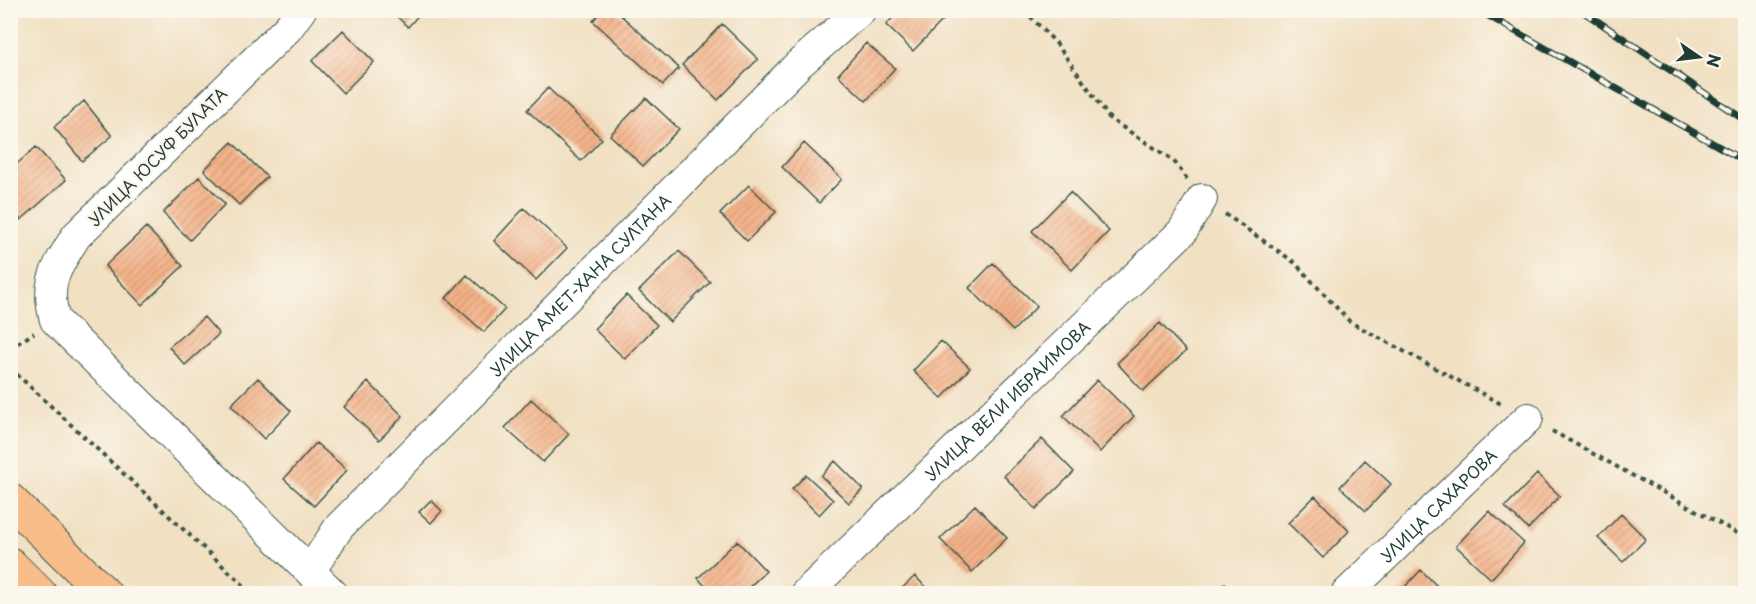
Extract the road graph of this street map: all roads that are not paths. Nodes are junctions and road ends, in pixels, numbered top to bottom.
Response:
1 (301, 10) edge
2 (861, 10) edge
3 (1202, 199) road end
4 (1528, 418) road end
5 (10, 500) edge
6 (10, 564) edge
7 (311, 570) junction
8 (40, 594) edge
9 (105, 594) edge
10 (333, 594) edge
11 (805, 594) edge
12 (1346, 594) edge

1 - 7 street, УЛИЦА ЮСУФ БУЛАТА
2 - 7 street, УЛИЦА АМЕТ-ХАНА СУЛТАНА
3 - 11 street, УЛИЦА ВЕЛИ ИБРАИМОВА
4 - 12 street, УЛИЦА САХАРОВА
5 - 9 main road
6 - 8 main road
7 - 10 street

